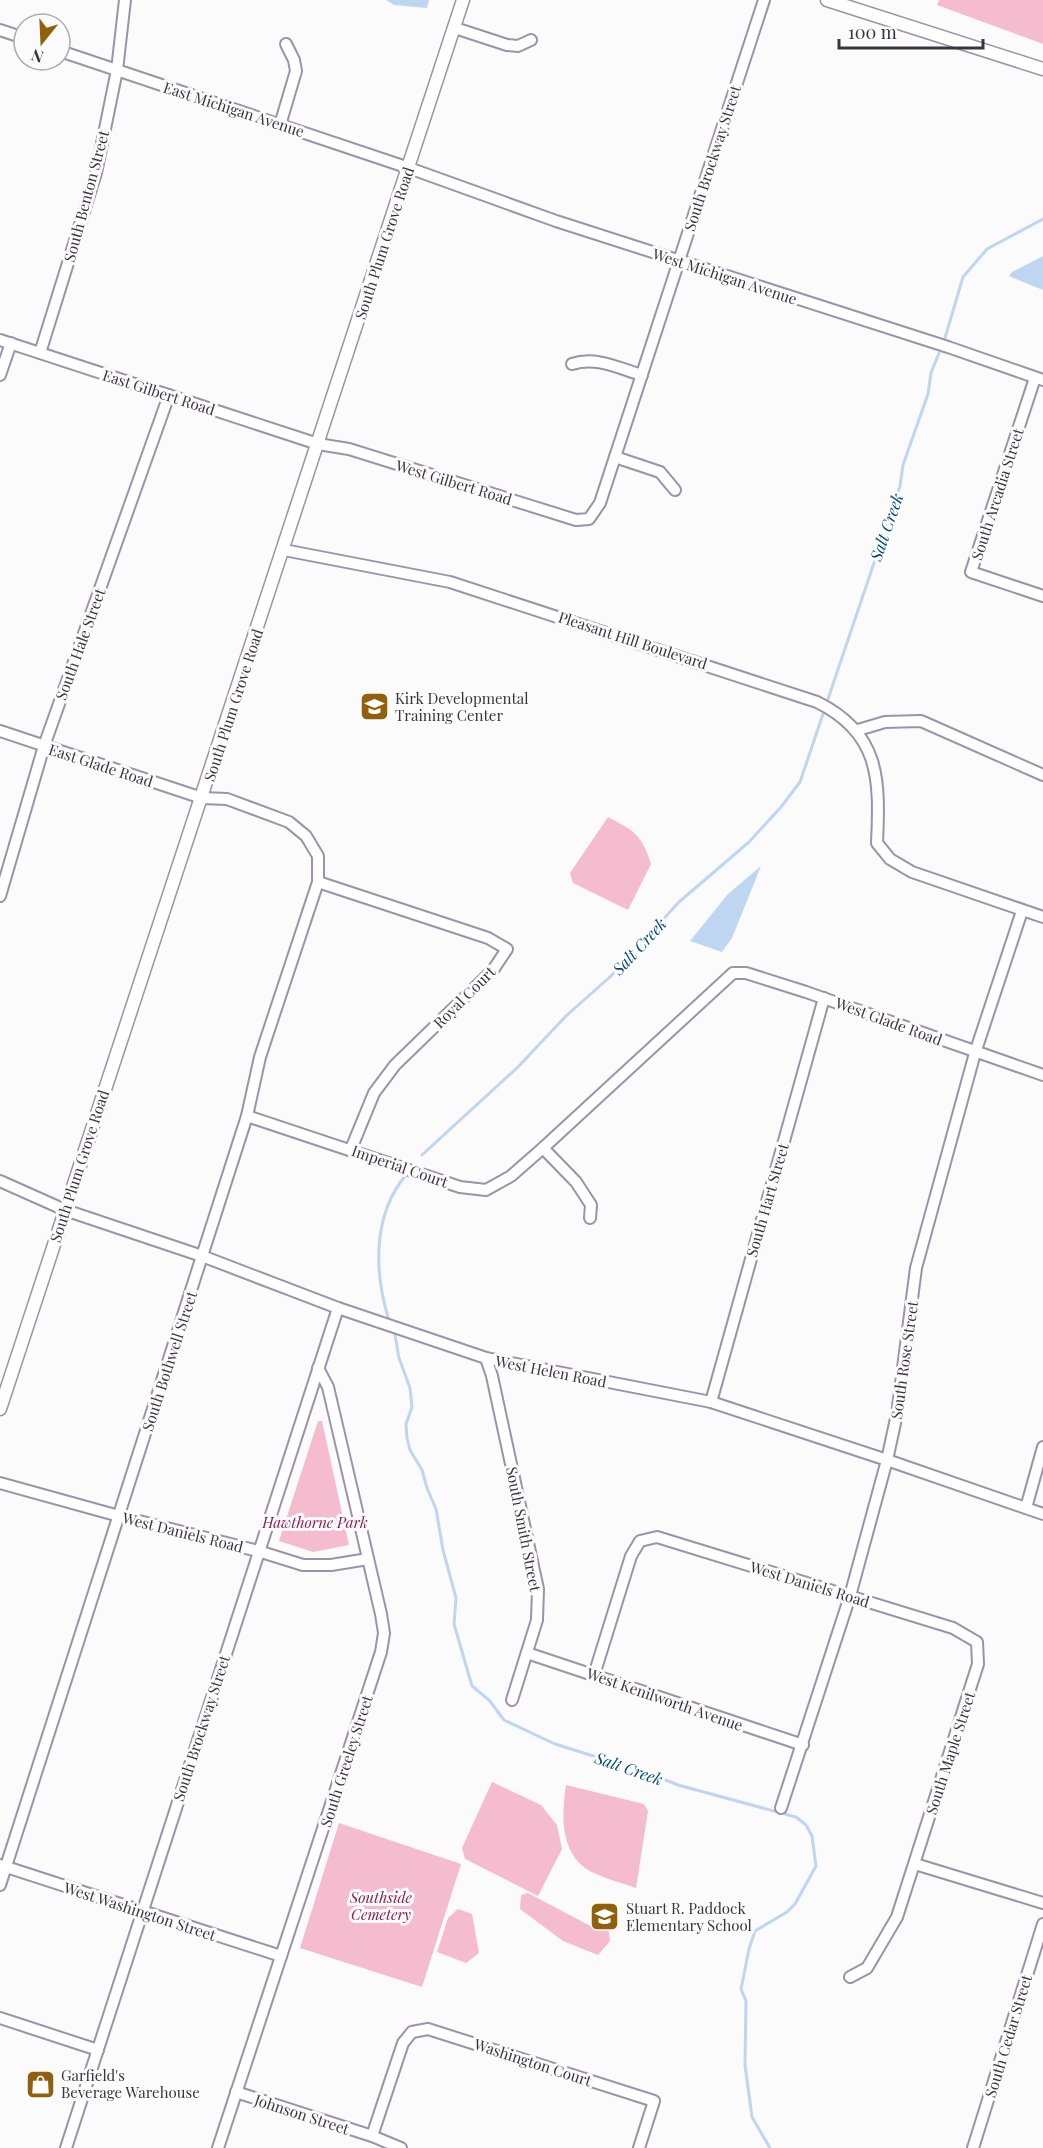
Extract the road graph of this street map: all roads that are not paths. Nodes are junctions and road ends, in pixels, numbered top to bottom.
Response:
1 (125, 0) edge
2 (463, 0) edge
3 (764, 0) edge
4 (827, 0) edge
5 (455, 28) junction
6 (531, 40) dead end
7 (286, 44) dead end
8 (72, 55) edge
9 (1043, 69) edge
10 (117, 70) junction
11 (280, 124) junction
12 (409, 168) junction
13 (679, 262) junction
14 (5, 342) edge
15 (40, 353) junction
16 (572, 364) dead end
17 (0, 375) edge
18 (642, 375) junction
19 (1039, 379) edge
20 (168, 395) junction
21 (318, 444) junction
22 (615, 457) junction
23 (675, 490) dead end
24 (589, 519) joint
25 (284, 550) junction
26 (1043, 596) edge
27 (0, 730) edge
28 (858, 730) junction
29 (44, 746) junction
30 (1043, 775) edge
31 (202, 798) junction
32 (877, 843) junction
33 (865, 848) dead end
34 (318, 882) junction
35 (0, 896) edge
36 (1022, 911) junction
37 (1043, 917) edge
38 (733, 973) joint
39 (824, 998) junction
40 (975, 1053) junction
41 (1043, 1075) edge
42 (247, 1116) junction
43 (351, 1149) junction
44 (543, 1149) junction
45 (0, 1181) edge
46 (65, 1210) junction
47 (590, 1218) dead end
48 (202, 1256) junction
49 (338, 1308) junction
50 (486, 1358) junction
51 (318, 1368) junction
52 (711, 1402) junction
53 (0, 1409) edge
54 (1043, 1447) edge
55 (887, 1460) junction
56 (0, 1483) edge
57 (1026, 1508) junction
58 (1043, 1514) edge
59 (119, 1516) junction
60 (258, 1551) junction
61 (368, 1558) junction
62 (850, 1596) junction
63 (977, 1642) joint
64 (527, 1653) junction
65 (594, 1675) junction
66 (512, 1700) dead end
67 (803, 1745) junction
68 (781, 1808) dead end
69 (915, 1864) junction
70 (3, 1866) edge
71 (0, 1885) edge
72 (1043, 1904) edge
73 (142, 1912) junction
74 (1043, 1923) edge
75 (281, 1956) junction
76 (850, 1977) dead end
77 (0, 2018) edge
78 (98, 2050) junction
79 (236, 2092) junction
80 (372, 2136) junction
81 (66, 2148) edge
82 (218, 2148) edge
83 (401, 2148) edge
84 (639, 2148) edge
85 (973, 2148) edge

1 - 10 street, South Benton Street
2 - 5 main road, South Plum Grove Road
3 - 13 street, South Brockway Street
4 - 9 main road
5 - 6 street
5 - 12 main road, South Plum Grove Road
7 - 11 street
8 - 10 street, East Michigan Avenue
10 - 11 street, East Michigan Avenue
10 - 15 street, South Benton Street
11 - 12 street, East Michigan Avenue
12 - 13 street, West Michigan Avenue
12 - 21 main road, South Plum Grove Road
13 - 18 street, South Brockway Street
13 - 19 street, West Michigan Avenue
14 - 15 street, East Gilbert Road
14 - 17 street
15 - 20 street, East Gilbert Road
16 - 18 street
18 - 22 street, South Brockway Street
19 - 26 street, South Arcadia Street
20 - 21 street, East Gilbert Road
20 - 29 street, South Hale Street
21 - 24 street, West Gilbert Road
21 - 25 main road, South Plum Grove Road
22 - 23 street
22 - 24 street, South Brockway Street
25 - 28 street, Pleasant Hill Boulevard
25 - 31 main road, South Plum Grove Road
27 - 29 street, East Glade Road
28 - 30 street
28 - 32 street, Pleasant Hill Boulevard
29 - 31 street, East Glade Road
29 - 35 street, South Hale Street
31 - 34 street, South Bothwell Street
31 - 46 main road, South Plum Grove Road
32 - 33 street
32 - 36 street
34 - 42 street, South Bothwell Street
34 - 43 street, Royal Court
36 - 37 street
36 - 40 street, South Rose Street
38 - 39 street, West Glade Road
38 - 44 street, Imperial Court
39 - 40 street, West Glade Road
39 - 52 street, South Hart Street
40 - 41 street, West Glade Road
40 - 55 street, South Rose Street
42 - 43 street, Imperial Court
42 - 48 street, South Bothwell Street
43 - 44 street, Imperial Court
44 - 47 street
45 - 46 street, West Helen Road
46 - 48 street, West Helen Road
46 - 53 main road, South Plum Grove Road
48 - 49 street, West Helen Road
48 - 59 street, South Bothwell Street
49 - 50 street, West Helen Road
49 - 51 street, South Brockway Street
50 - 52 street, West Helen Road
50 - 64 street, South Smith Street
51 - 60 street, South Brockway Street
51 - 61 street, South Greeley Street
52 - 55 street, West Helen Road
54 - 57 street
55 - 57 street, West Helen Road
55 - 62 street, South Rose Street
56 - 59 street, West Daniels Road
57 - 58 street, West Helen Road
59 - 60 street, West Daniels Road
59 - 70 street, South Bothwell Street
60 - 61 street, West Daniels Road
60 - 73 street, South Brockway Street
61 - 75 street, South Greeley Street
62 - 63 street, West Daniels Road
62 - 65 street, West Daniels Road
62 - 67 street, South Rose Street
63 - 69 street, South Maple Street
64 - 65 street, West Kenilworth Avenue
64 - 66 street, South Smith Street
65 - 67 street, West Kenilworth Avenue
67 - 68 street, South Rose Street
69 - 72 street
69 - 76 street, South Maple Street
70 - 71 street, South Bothwell Street
70 - 73 street, West Washington Street
73 - 75 street, West Washington Street
73 - 78 street, South Brockway Street
74 - 85 street, South Cedar Street
75 - 79 street, South Greeley Street
77 - 78 street
78 - 81 street, South Brockway Street
79 - 80 street, Johnson Street
79 - 82 street, South Greeley Street
80 - 83 street, Johnson Street
80 - 84 street, Washington Court

